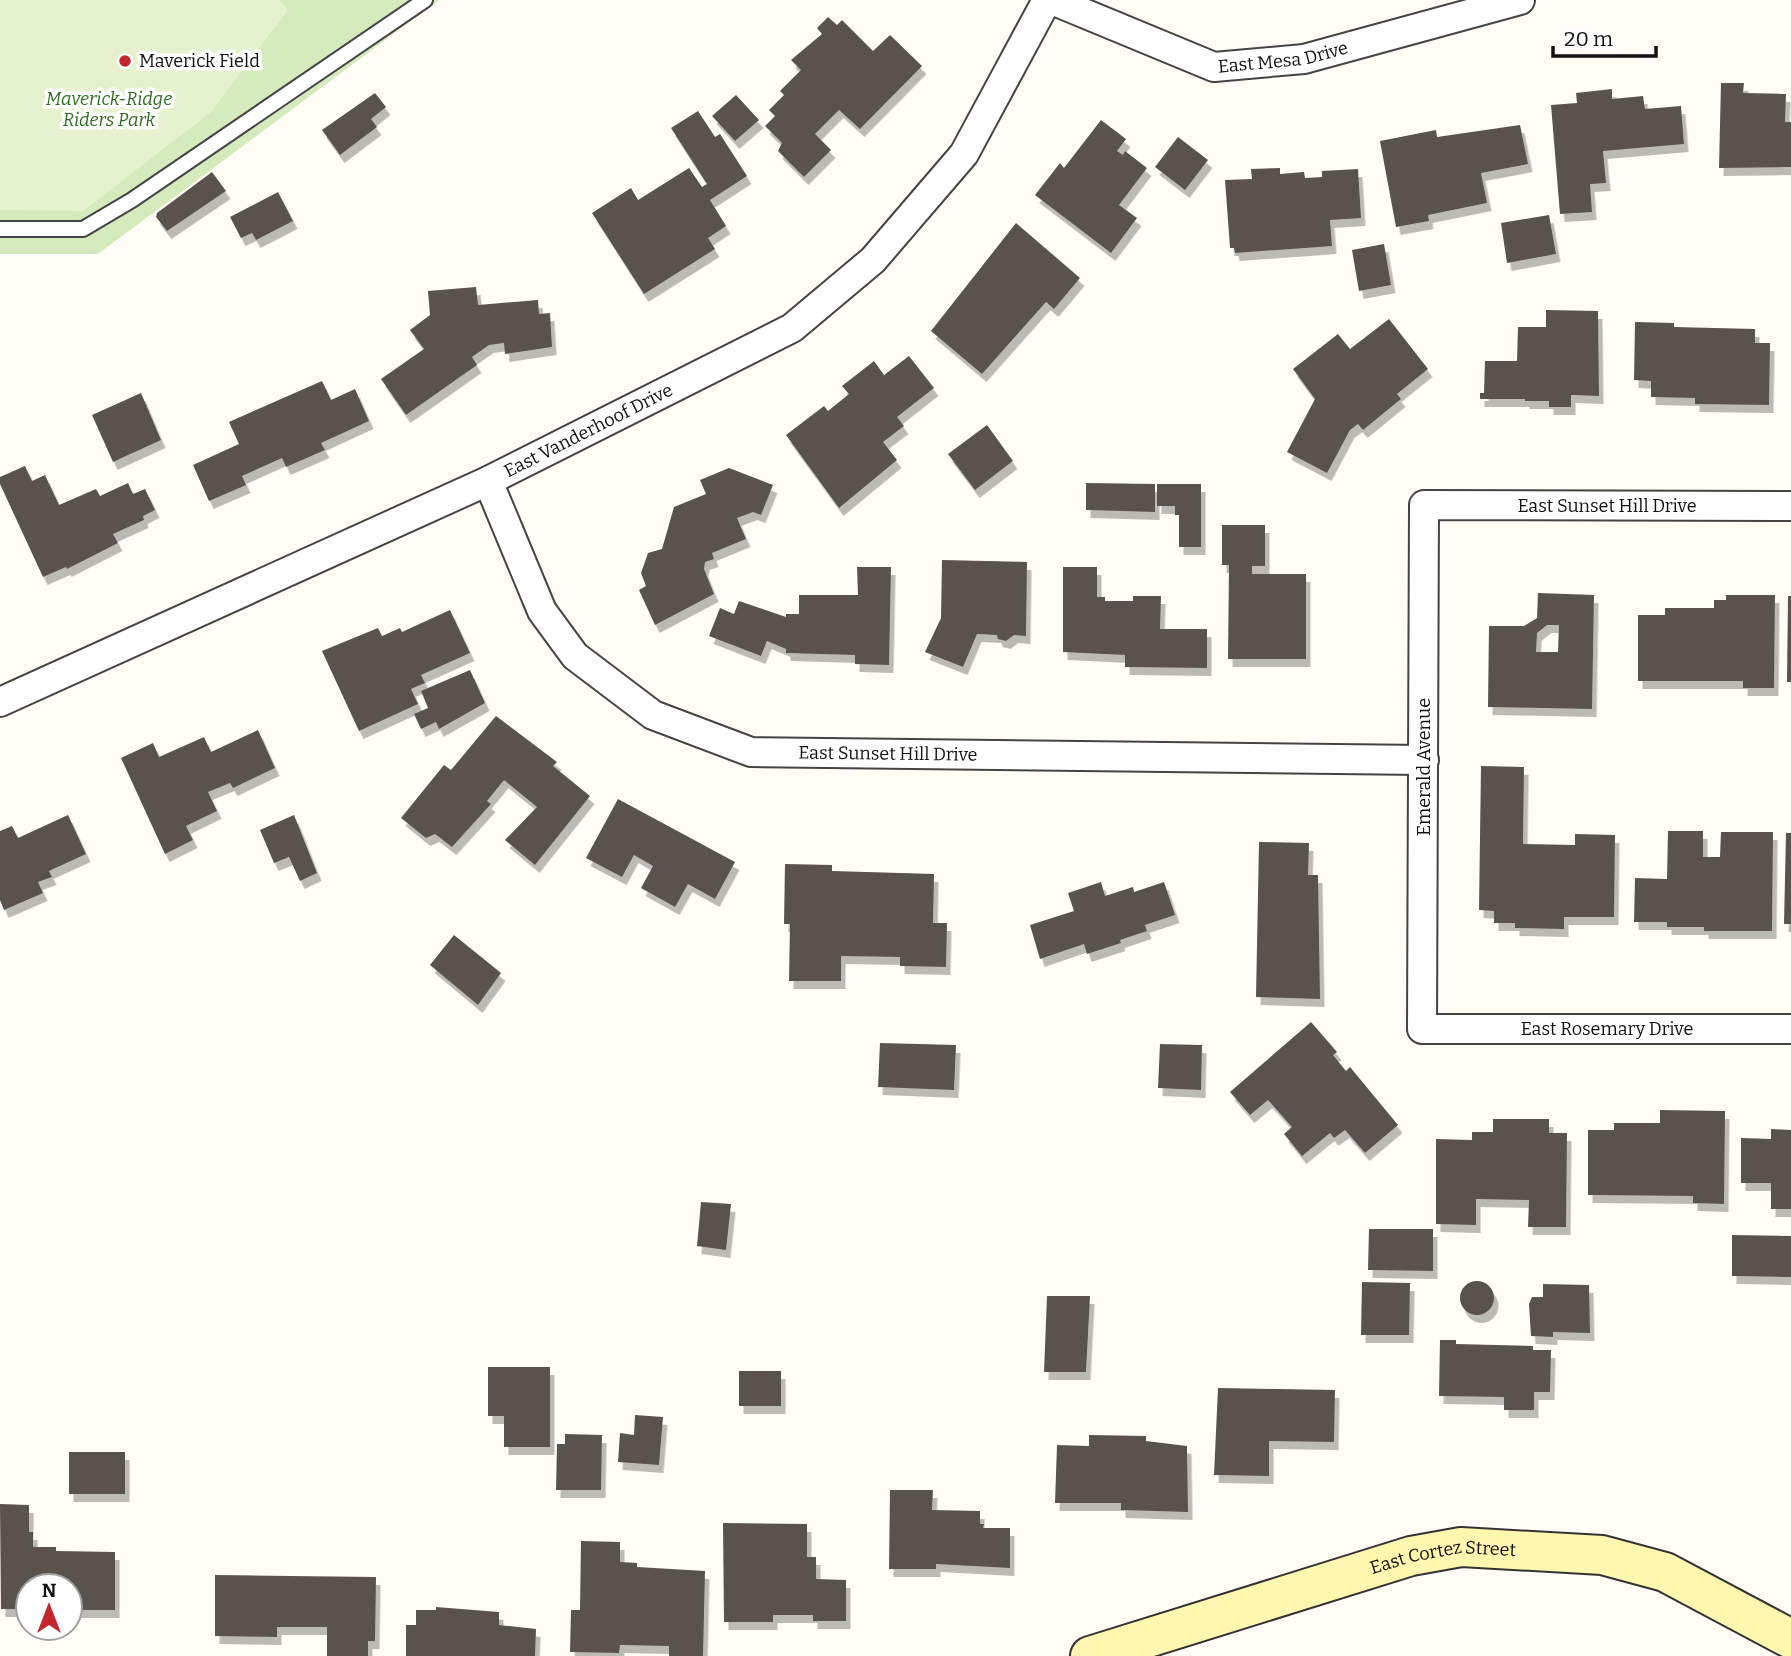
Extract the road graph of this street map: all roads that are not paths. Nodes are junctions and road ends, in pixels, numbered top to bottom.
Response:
1 (425, 0) edge
2 (1050, 0) edge
3 (1520, 0) edge
4 (0, 229) edge
5 (488, 481) junction
6 (1424, 505) joint
7 (1791, 506) edge
8 (0, 702) edge
9 (1424, 760) junction
10 (1422, 1029) joint
11 (1791, 1029) edge
12 (1791, 1639) edge
13 (1090, 1656) edge

1 - 4 lane
2 - 3 street, East Mesa Drive
2 - 5 street, East Vanderhoof Drive
5 - 8 street, East Vanderhoof Drive
5 - 9 street, East Sunset Hill Drive
6 - 7 street, East Sunset Hill Drive
6 - 9 street, Emerald Avenue
9 - 10 street, Emerald Avenue
10 - 11 street, East Rosemary Drive
12 - 13 street, East Cortez Street

